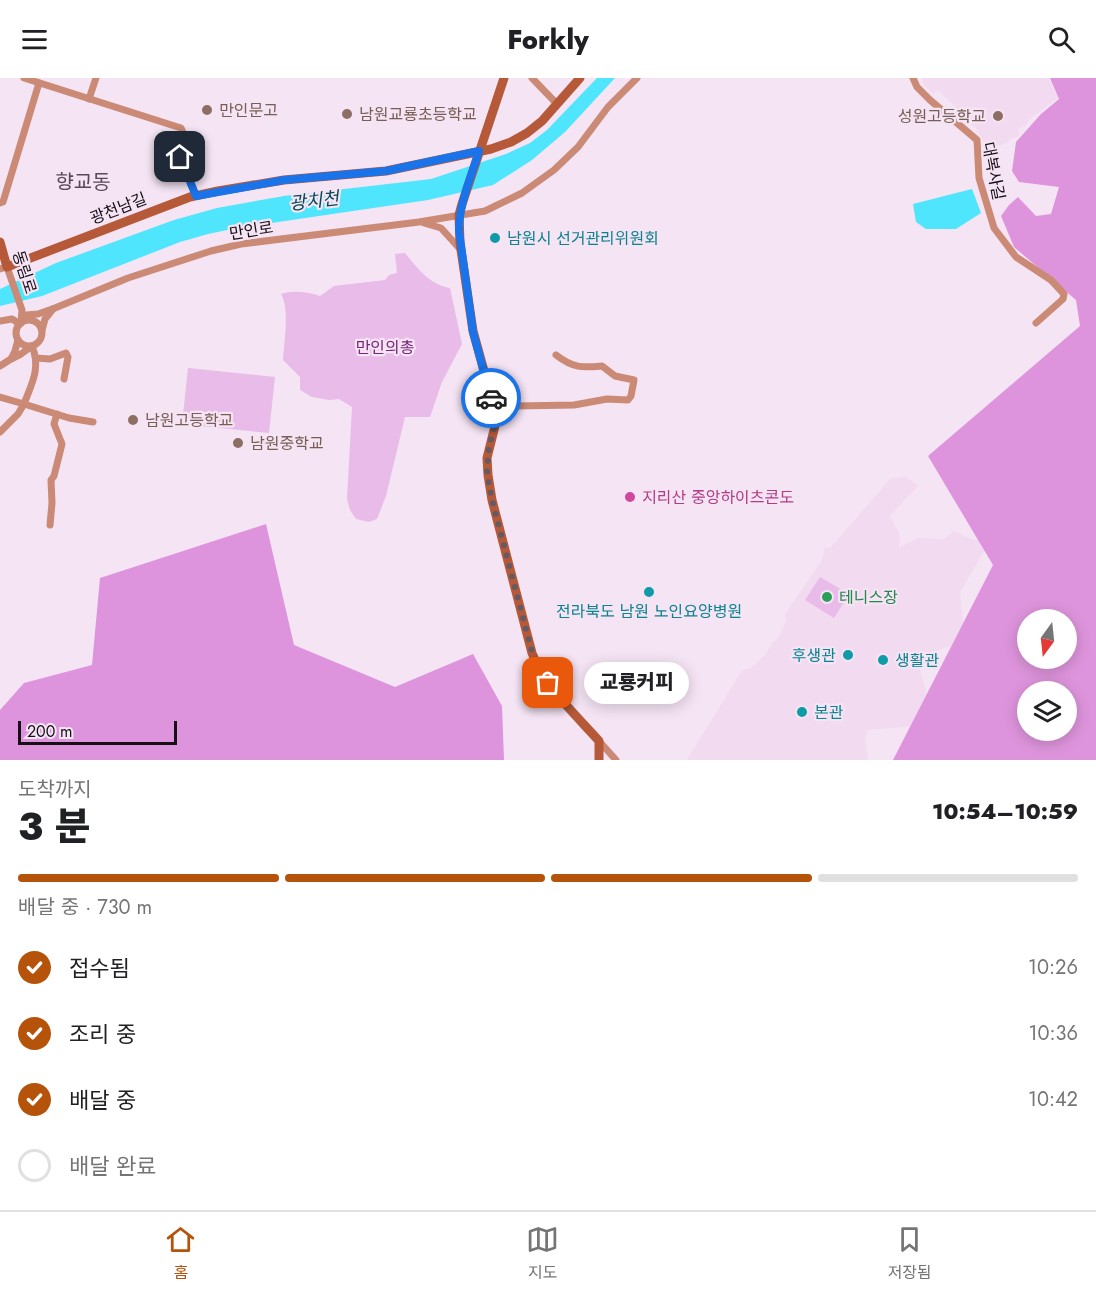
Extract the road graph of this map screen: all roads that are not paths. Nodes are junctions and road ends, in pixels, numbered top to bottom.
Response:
1 (24, 78) edge
2 (96, 78) edge
3 (504, 78) edge
4 (531, 78) edge
5 (580, 78) edge
6 (637, 78) edge
7 (913, 78) edge
8 (39, 82) junction
9 (89, 99) junction
10 (557, 104) junction
11 (479, 154) junction
12 (196, 196) junction
13 (0, 203) edge
14 (459, 215) junction
15 (419, 222) junction
16 (0, 242) edge
17 (460, 249) junction
18 (6, 269) edge
19 (55, 308) junction
20 (27, 317) junction
21 (2, 320) edge
22 (1036, 323) dead end
23 (20, 325) junction
24 (42, 330) junction
25 (18, 340) junction
26 (32, 346) junction
27 (556, 356) dead end
28 (36, 358) junction
29 (11, 359) junction
30 (0, 366) edge
31 (64, 379) dead end
32 (0, 397) edge
33 (24, 404) junction
34 (495, 411) junction
35 (57, 414) junction
36 (93, 422) dead end
37 (0, 432) edge
38 (50, 525) dead end
39 (599, 741) junction
40 (599, 760) edge
41 (616, 760) edge

1 - 8 street
2 - 9 street
3 - 11 street
4 - 10 street
5 - 10 street, 광천남길
6 - 14 street, 만인로
7 - 22 street, 대복사길
8 - 9 street
8 - 13 street
9 - 12 street
10 - 11 street, 광천남길
11 - 12 street, 광천남길
11 - 14 street
12 - 18 street, 광천남길
14 - 15 street, 만인로
14 - 17 street
15 - 17 street
15 - 19 street, 만인로
16 - 18 street, 동림로
17 - 34 street
18 - 20 street, 동림로
19 - 20 street, 만인로
19 - 24 street
20 - 23 street
20 - 23 street
20 - 24 street
21 - 23 street
23 - 25 street
24 - 26 street
25 - 26 street
25 - 29 street
26 - 28 street
26 - 29 street
27 - 34 street
28 - 31 street
28 - 33 street
29 - 30 street
32 - 33 street
33 - 35 street
33 - 37 street
34 - 39 street
35 - 36 street
35 - 38 street
39 - 40 street
39 - 41 street

